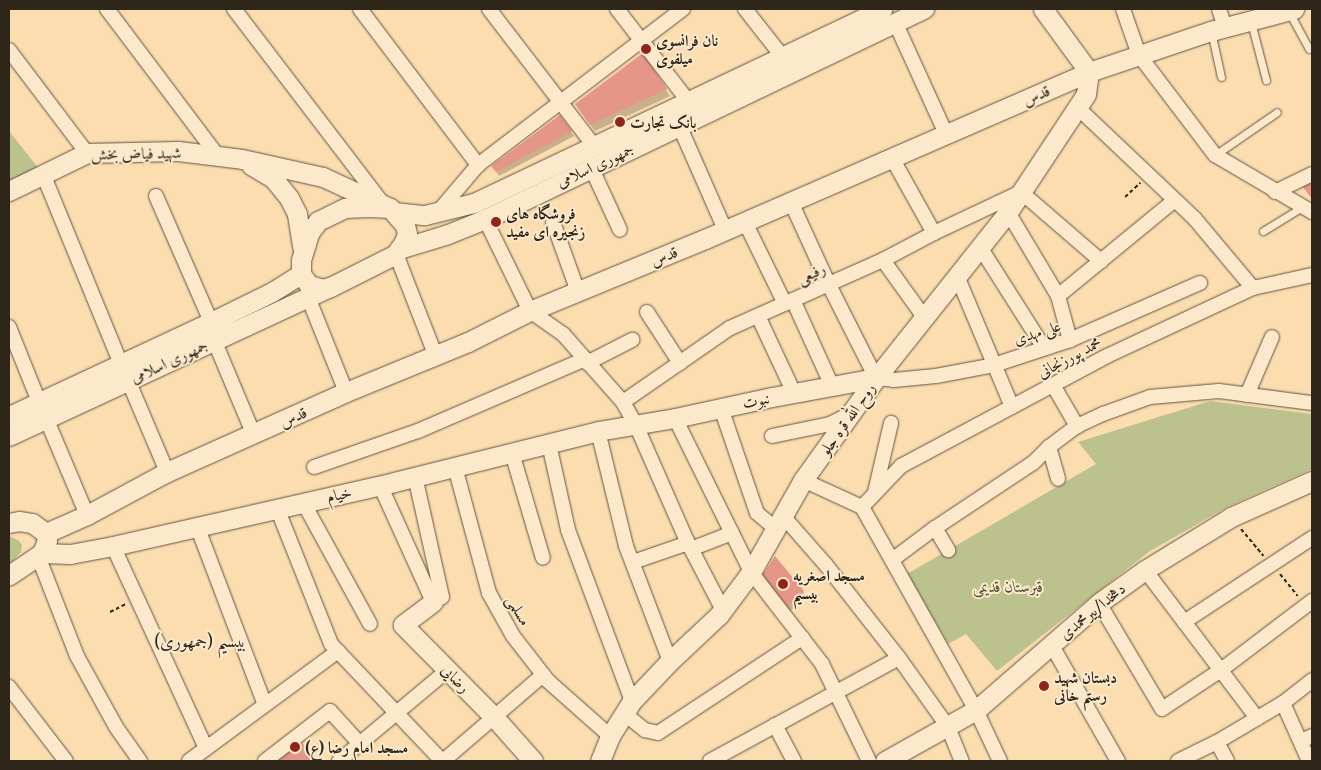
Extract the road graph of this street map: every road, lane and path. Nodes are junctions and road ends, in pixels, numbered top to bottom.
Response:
1 (107, 9) edge
2 (234, 9) edge
3 (360, 9) edge
4 (489, 9) edge
5 (617, 9) edge
6 (683, 9) edge
7 (746, 9) edge
8 (924, 9) edge
9 (1043, 9) edge
10 (1123, 9) edge
11 (1219, 9) edge
12 (1284, 10) edge
13 (883, 13) edge
14 (1250, 21) junction
15 (1218, 29) junction
16 (642, 40) junction
17 (1310, 49) dead end
18 (9, 50) edge
19 (1139, 55) junction
20 (782, 56) junction
21 (1089, 72) junction
22 (1221, 77) dead end
23 (1266, 80) dead end
24 (688, 101) junction
25 (560, 102) junction
26 (1077, 107) junction
27 (1277, 112) dead end
28 (679, 125) junction
29 (946, 134) junction
30 (594, 146) junction
31 (87, 153) junction
32 (217, 155) junction
33 (1215, 155) junction
34 (892, 158) junction
35 (242, 159) junction
36 (478, 164) junction
37 (591, 167) junction
38 (43, 174) junction
39 (1312, 174) edge
40 (1149, 175) junction
41 (9, 191) edge
42 (1021, 192) junction
43 (1275, 192) junction
44 (156, 196) dead end
45 (1125, 198) dead end
46 (1175, 200) junction
47 (791, 202) junction
48 (389, 209) junction
49 (1307, 209) edge
50 (438, 212) junction
51 (1008, 212) junction
52 (485, 219) junction
53 (553, 222) dead end
54 (745, 222) junction
55 (620, 230) dead end
56 (725, 230) junction
57 (1264, 231) dead end
58 (934, 233) junction
59 (980, 247) junction
60 (303, 249) junction
61 (398, 251) junction
62 (883, 260) junction
63 (1101, 261) junction
64 (301, 274) junction
65 (1312, 275) edge
66 (957, 276) junction
67 (1200, 283) dead end
68 (829, 284) junction
69 (330, 287) junction
70 (1253, 288) junction
71 (578, 292) junction
72 (1058, 296) junction
73 (308, 297) junction
74 (789, 302) junction
75 (530, 311) junction
76 (647, 312) dead end
77 (758, 316) junction
78 (924, 317) junction
79 (9, 327) edge
80 (213, 331) junction
81 (1272, 337) dead end
82 (632, 340) dead end
83 (1070, 340) junction
84 (1044, 348) junction
85 (435, 354) junction
86 (586, 361) junction
87 (680, 363) junction
88 (994, 365) junction
89 (124, 372) junction
90 (876, 378) junction
91 (1053, 385) junction
92 (832, 386) junction
93 (346, 392) junction
94 (794, 393) junction
95 (1247, 395) junction
96 (623, 402) junction
97 (1312, 403) edge
98 (720, 408) junction
99 (1012, 408) junction
100 (43, 410) junction
101 (851, 413) junction
102 (9, 416) edge
103 (675, 418) junction
104 (891, 423) dead end
105 (636, 425) junction
106 (1077, 426) junction
107 (598, 431) junction
108 (254, 435) junction
109 (9, 436) edge
110 (772, 436) dead end
111 (549, 444) junction
112 (1049, 447) junction
113 (512, 453) junction
114 (314, 467) dead end
115 (455, 467) junction
116 (167, 472) junction
117 (415, 476) junction
118 (1058, 479) dead end
119 (803, 480) junction
120 (1312, 481) edge
121 (380, 485) junction
122 (875, 493) junction
123 (303, 502) junction
124 (862, 507) junction
125 (278, 508) junction
126 (87, 515) junction
127 (9, 523) edge
128 (779, 523) junction
129 (197, 526) junction
130 (935, 528) junction
131 (46, 533) junction
132 (732, 533) junction
133 (1312, 538) edge
134 (113, 546) junction
135 (690, 546) junction
136 (948, 550) dead end
137 (40, 555) junction
138 (543, 558) dead end
139 (892, 560) junction
140 (632, 562) junction
141 (1145, 570) junction
142 (751, 572) junction
143 (9, 576) edge
144 (137, 599) junction
145 (1312, 601) edge
146 (433, 602) junction
147 (1099, 603) junction
148 (722, 610) junction
149 (110, 612) dead end
150 (1184, 622) junction
151 (370, 624) dead end
152 (802, 638) junction
153 (1052, 644) junction
154 (338, 651) junction
155 (899, 658) junction
156 (670, 661) junction
157 (448, 670) junction
158 (1221, 670) junction
159 (543, 674) junction
160 (1312, 680) edge
161 (9, 686) edge
162 (836, 692) junction
163 (1283, 703) junction
164 (265, 705) junction
165 (628, 707) junction
166 (976, 710) junction
167 (396, 713) junction
168 (494, 717) junction
169 (1257, 718) junction
170 (775, 725) junction
171 (948, 727) junction
172 (610, 736) junction
173 (1306, 739) edge
174 (1217, 742) junction
175 (360, 744) junction
176 (206, 748) junction
177 (66, 761) edge
178 (140, 761) edge
179 (189, 761) edge
180 (265, 761) edge
181 (339, 761) edge
182 (442, 761) edge
183 (533, 761) edge
184 (600, 761) edge
185 (710, 761) edge
186 (794, 761) edge
187 (869, 761) edge
188 (885, 761) edge
189 (962, 761) edge
190 (1000, 761) edge
191 (1118, 761) edge
192 (1178, 761) edge
193 (1227, 761) edge
194 (1309, 761) edge

1 - 32 street
2 - 48 street
3 - 36 street
4 - 25 street
5 - 16 street
6 - 16 street
7 - 20 street
8 - 13 street, جمهوری اسلامی
9 - 21 street
10 - 19 street
11 - 15 street
12 - 14 street, قدس
12 - 17 lane
13 - 20 street, جمهوری اسلامی
13 - 28 street, جمهوری اسلامی
13 - 29 street
14 - 15 street, قدس
14 - 23 lane
15 - 19 street, قدس
15 - 22 lane
16 - 24 street
16 - 25 street
18 - 31 street
19 - 21 street, قدس
19 - 33 street
20 - 24 street, جمهوری اسلامی
21 - 26 street, روح الله قره جلو
21 - 29 street, قدس
24 - 30 street, جمهوری اسلامی
25 - 30 street
25 - 36 street
26 - 40 street
26 - 42 street, روح الله قره جلو
27 - 33 lane
28 - 37 street, جمهوری اسلامی
28 - 56 street
29 - 34 street, قدس
30 - 50 street, جمهوری اسلامی
31 - 32 street, شهید فیاض بخش
31 - 38 street, شهید فیاض بخش
32 - 35 street, شهید فیاض بخش
33 - 43 street
34 - 47 street, قدس
34 - 58 street
35 - 48 street, شهید فیاض بخش
35 - 60 street
36 - 50 street
37 - 52 street, جمهوری اسلامی
37 - 55 street
38 - 41 street, شهید فیاض بخش
38 - 89 street
39 - 43 street
40 - 45 path
40 - 46 street
42 - 51 street, روح الله قره جلو
42 - 58 street, رفیعی
42 - 63 street
43 - 49 street
44 - 80 street
46 - 63 street
46 - 70 street
47 - 54 street, قدس
47 - 68 street
48 - 50 street, جمهوری اسلامی
48 - 60 street
48 - 61 street
49 - 57 lane
51 - 59 street, روح الله قره جلو
51 - 72 street
52 - 61 street, جمهوری اسلامی
52 - 75 street
53 - 71 street
54 - 56 street, قدس
54 - 74 street
56 - 71 street, قدس
58 - 62 street, رفیعی
59 - 66 street, روح الله قره جلو
59 - 84 street
60 - 64 street
61 - 69 street, جمهوری اسلامی
61 - 85 street
62 - 68 street, رفیعی
62 - 78 street
63 - 72 street
64 - 69 street
64 - 80 street, جمهوری اسلامی
65 - 70 street, محمد پورزنجانی
66 - 78 street, روح الله قره جلو
66 - 88 street
67 - 83 street, علی مهدی
68 - 74 street, رفیعی
68 - 90 street
69 - 73 street, جمهوری اسلامی
70 - 91 street, محمد پورزنجانی
71 - 75 street, قدس
72 - 83 street
73 - 80 street, جمهوری اسلامی
73 - 93 street
74 - 77 street, رفیعی
74 - 92 street
75 - 85 street, قدس
75 - 86 street
76 - 87 street
77 - 87 street, رفیعی
77 - 94 street
78 - 90 street, روح الله قره جلو
79 - 100 street
80 - 89 street, جمهوری اسلامی
80 - 108 street
81 - 95 street
82 - 86 street
83 - 84 street, علی مهدی
84 - 88 street, علی مهدی
85 - 93 street, قدس
86 - 96 street
86 - 114 street
87 - 96 street, رفیعی
88 - 90 street, علی مهدی
88 - 99 street
89 - 100 street, جمهوری اسلامی
89 - 116 street
90 - 92 street, نبوت
90 - 101 street, روح الله قره جلو
91 - 99 street, محمد پورزنجانی
91 - 106 street
92 - 94 street, نبوت
93 - 108 street, قدس
94 - 98 street, نبوت
95 - 97 street
95 - 106 street
96 - 105 street
98 - 103 street, نبوت
98 - 128 street
99 - 122 street, محمد پورزنجانی
100 - 102 street, جمهوری اسلامی
100 - 109 street, جمهوری اسلامی
100 - 126 street
101 - 110 street
101 - 119 street, روح الله قره جلو
103 - 105 street, نبوت
103 - 132 street
104 - 122 street
105 - 107 street, خیام
105 - 135 street
106 - 112 street
107 - 111 street, خیام
107 - 140 street
108 - 116 street, قدس
111 - 113 street, خیام
111 - 165 street
112 - 118 street
112 - 130 street
113 - 115 street, خیام
113 - 138 street
115 - 117 street, خیام
115 - 159 street, مسلمی
116 - 126 street, قدس
117 - 121 street, خیام
117 - 146 street
119 - 124 street
119 - 128 street, روح الله قره جلو
120 - 141 street, دهخدا/پیرمحمدی
121 - 123 street, خیام
121 - 146 street
122 - 124 street, محمد پورزنجانی
123 - 125 street, خیام
123 - 151 street
124 - 139 street
125 - 129 street, خیام
125 - 154 street
126 - 131 street, قدس
127 - 131 street
128 - 142 street, روح الله قره جلو
128 - 155 street
129 - 134 street, خیام
129 - 164 street
130 - 136 street
130 - 139 street
131 - 137 street
132 - 135 street
132 - 142 street
133 - 150 street
134 - 137 street, خیام
134 - 144 street
135 - 140 street
135 - 148 street
137 - 143 street
137 - 178 street
139 - 166 street
140 - 156 street
141 - 147 street, دهخدا/پیرمحمدی
141 - 150 street
142 - 148 street, روح الله قره جلو
142 - 152 street
144 - 149 path
144 - 176 street
145 - 158 street
146 - 157 street, رضایی
147 - 153 street, دهخدا/پیرمحمدی
147 - 158 street
148 - 156 street, روح الله قره جلو
150 - 158 street
152 - 162 street
152 - 165 street
153 - 166 street, دهخدا/پیرمحمدی
153 - 191 street
154 - 164 street
154 - 167 street
155 - 162 street
155 - 171 street
156 - 165 street, روح الله قره جلو
157 - 167 street
157 - 168 street, رضایی
158 - 169 street
159 - 168 street
159 - 172 street, مسلمی
160 - 163 street
161 - 177 street
162 - 170 street
162 - 187 street
163 - 169 street
163 - 173 street
164 - 176 street
165 - 172 street, روح الله قره جلو
166 - 171 street, دهخدا/پیرمحمدی
166 - 190 street
167 - 175 street
167 - 182 street
168 - 182 street
168 - 183 street, رضایی
169 - 174 street
170 - 185 street
170 - 186 street
171 - 188 street, دهخدا/پیرمحمدی
171 - 189 street
172 - 184 street, روح الله قره جلو
173 - 194 street
174 - 192 street
174 - 193 street
175 - 180 street
175 - 181 street
176 - 179 street

